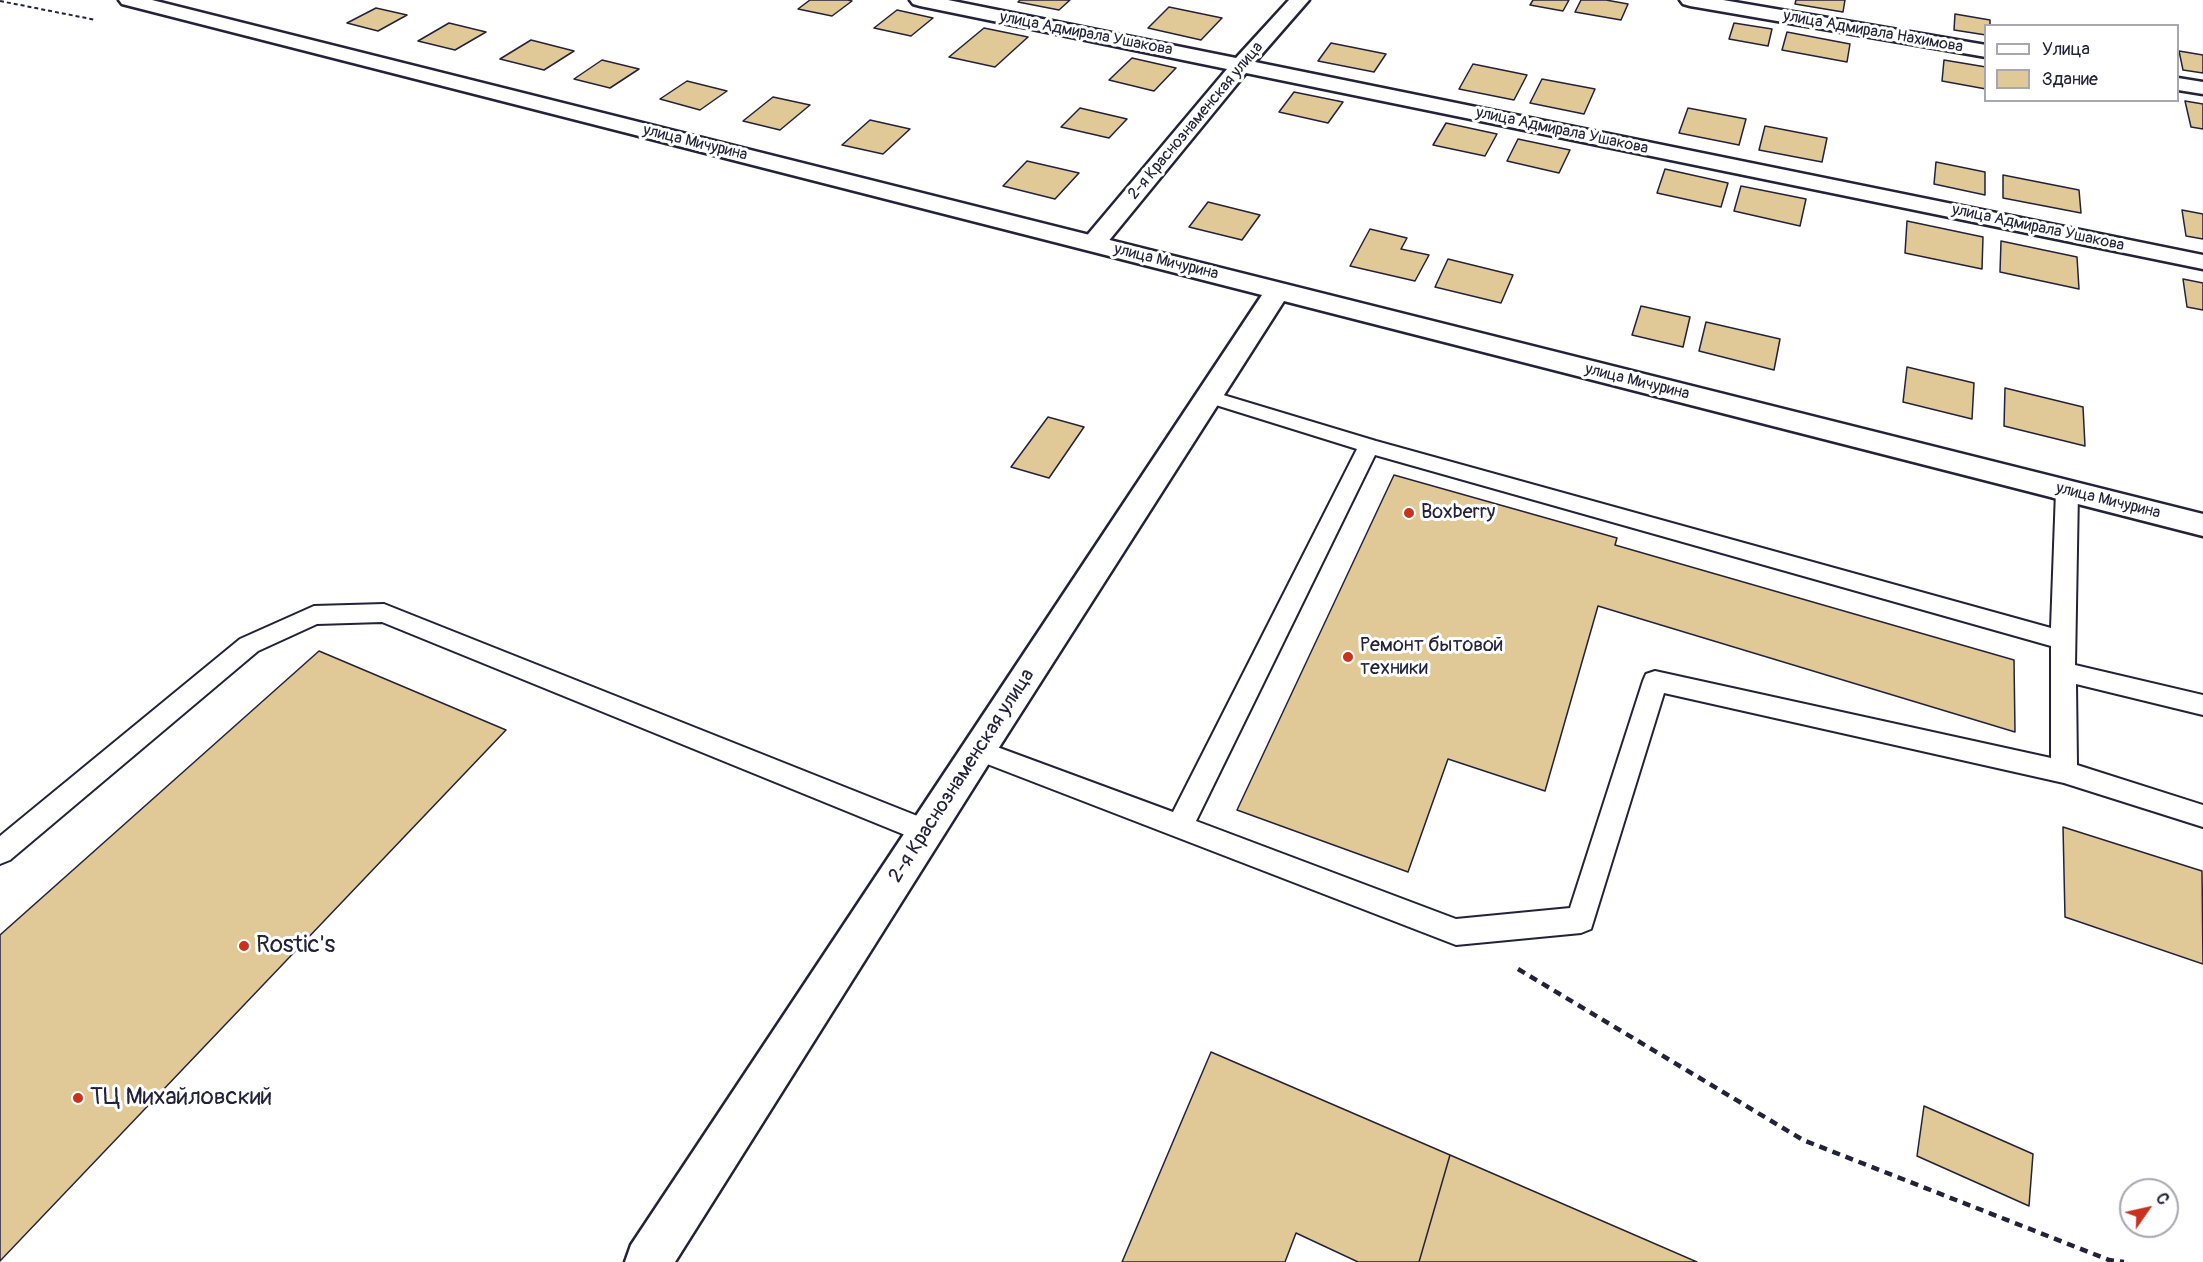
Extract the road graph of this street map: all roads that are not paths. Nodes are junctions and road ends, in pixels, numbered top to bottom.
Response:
1 (129, 0) edge
2 (920, 0) edge
3 (1299, 0) edge
4 (1690, 0) edge
5 (1984, 51) edge
6 (1241, 65) junction
7 (2179, 84) edge
8 (2203, 88) edge
9 (1093, 244) junction
10 (2203, 262) edge
11 (1278, 291) junction
12 (1210, 397) junction
13 (1369, 446) junction
14 (2067, 491) junction
15 (2203, 525) edge
16 (2063, 640) junction
17 (2064, 672) junction
18 (2203, 705) edge
19 (978, 750) junction
20 (2064, 772) junction
21 (2203, 816) edge
22 (1180, 825) junction
23 (925, 831) junction
24 (0, 852) edge
25 (648, 1262) edge

1 - 9 street, улица Мичурина
2 - 6 street, улица Адмирала Ушакова
3 - 6 street, 2-я Краснознаменская улица
4 - 5 street, улица Адмирала Нахимова
6 - 9 street, 2-я Краснознаменская улица
6 - 10 street, улица Адмирала Ушакова
7 - 8 street
9 - 11 street, улица Мичурина
11 - 12 street, 2-я Краснознаменская улица
11 - 14 street, улица Мичурина
12 - 13 lane
12 - 19 street, 2-я Краснознаменская улица
13 - 16 lane
13 - 22 lane
14 - 15 street, улица Мичурина
14 - 16 lane
16 - 17 lane
17 - 18 lane
17 - 20 lane
19 - 22 lane
19 - 23 street, 2-я Краснознаменская улица
20 - 21 lane
20 - 22 lane
23 - 24 lane
23 - 25 street, 2-я Краснознаменская улица

